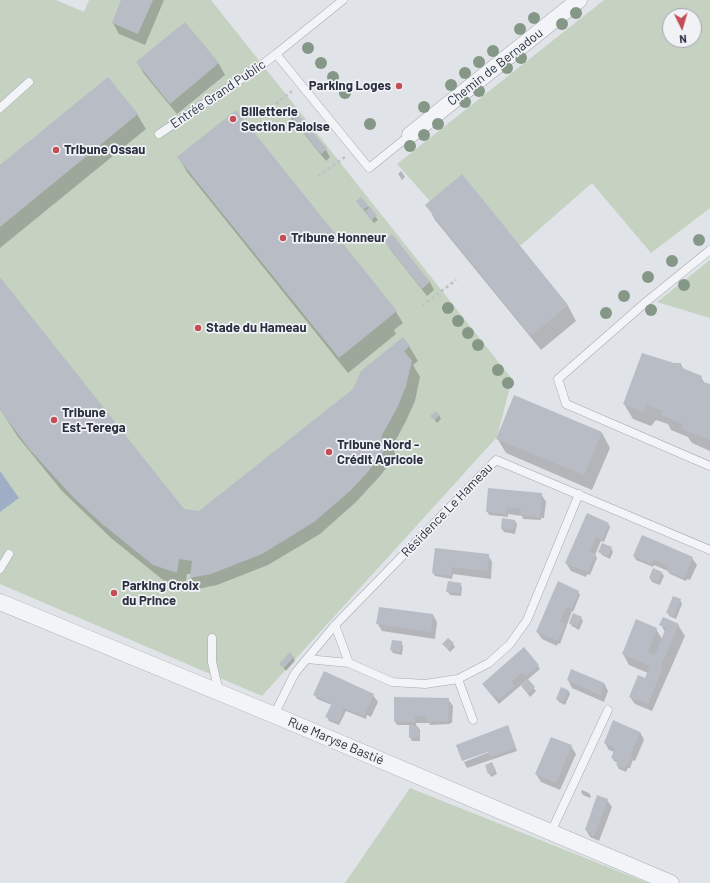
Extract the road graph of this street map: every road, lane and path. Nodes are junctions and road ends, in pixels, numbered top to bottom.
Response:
1 (343, 0) edge
2 (579, 0) edge
3 (276, 54) junction
4 (29, 82) dead end
5 (301, 86) junction
6 (0, 108) edge
7 (266, 112) dead end
8 (159, 134) dead end
9 (410, 135) joint
10 (354, 150) junction
11 (318, 176) dead end
12 (710, 250) edge
13 (456, 280) dead end
14 (422, 306) dead end
15 (710, 466) edge
16 (579, 494) junction
17 (710, 550) edge
18 (9, 554) dead end
19 (0, 569) edge
20 (0, 602) edge
21 (335, 624) junction
22 (212, 638) dead end
23 (307, 658) junction
24 (349, 663) junction
25 (458, 679) junction
26 (220, 693) junction
27 (608, 710) dead end
28 (274, 715) junction
29 (474, 720) dead end
30 (551, 832) junction
31 (671, 883) edge

1 - 3 lane, Entrée Grand Public
2 - 9 street, Chemin de Bernadou
3 - 5 lane
3 - 8 lane, Entrée Grand Public
4 - 6 lane
5 - 7 path
5 - 10 lane
9 - 10 lane
10 - 11 path
12 - 15 lane
13 - 14 path
16 - 17 lane, Résidence Le Hameau
16 - 21 lane, Résidence Le Hameau
16 - 25 lane
18 - 19 lane
20 - 26 street, Rue Maryse Bastié
21 - 23 lane, Résidence Le Hameau
21 - 24 lane
22 - 26 lane
23 - 24 lane
23 - 28 lane, Résidence Le Hameau
24 - 25 lane
25 - 29 lane
26 - 28 street, Rue Maryse Bastié
27 - 30 lane
28 - 30 street, Rue Maryse Bastié
30 - 31 street, Rue Maryse Bastié

